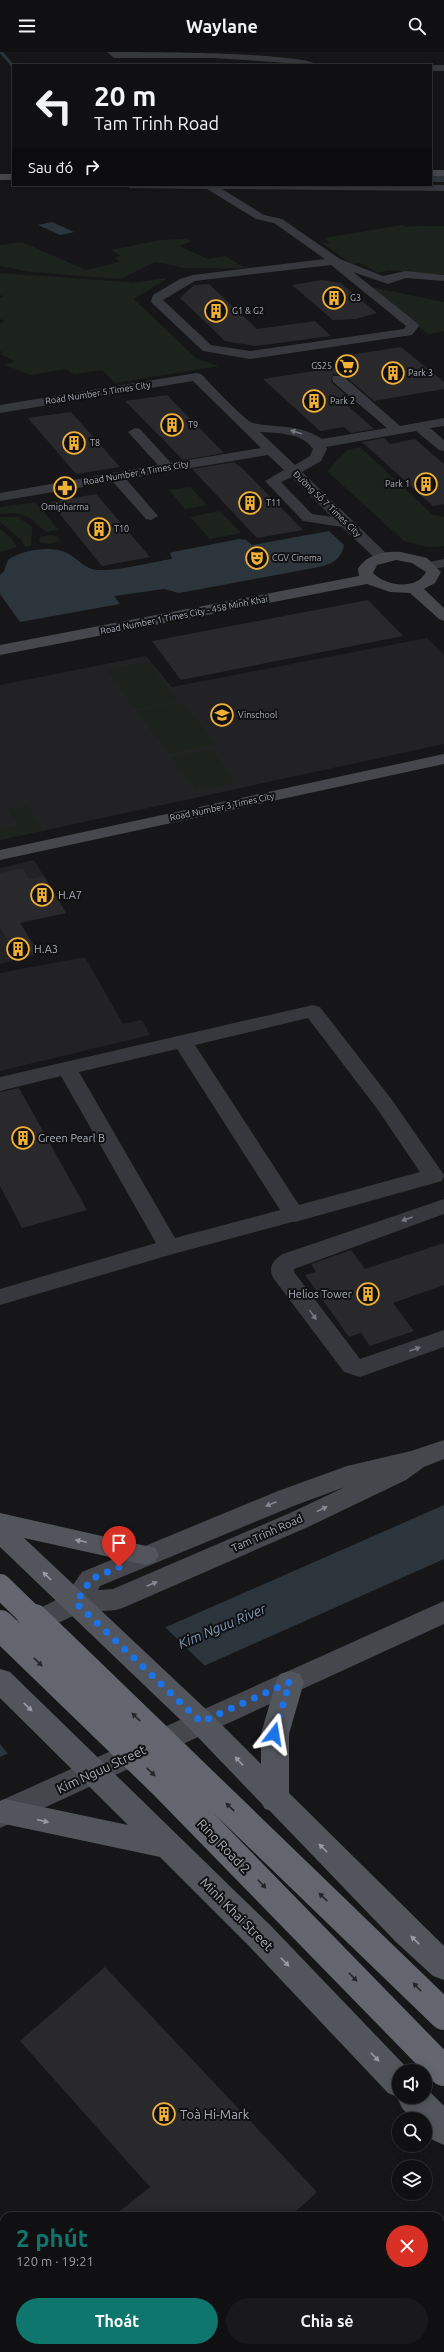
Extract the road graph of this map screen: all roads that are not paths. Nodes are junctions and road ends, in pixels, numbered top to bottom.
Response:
1 (113, 54) edge
2 (307, 64) edge
3 (432, 68) edge
4 (444, 68) edge
5 (432, 173) edge
6 (444, 173) edge
7 (0, 177) edge
8 (12, 177) edge
9 (210, 186) edge
10 (444, 188) edge
11 (336, 261) junction
12 (444, 278) edge
13 (196, 377) joint
14 (338, 379) dead end
15 (0, 409) edge
16 (444, 422) edge
17 (420, 426) junction
18 (247, 427) junction
19 (397, 430) junction
20 (135, 432) dead end
21 (317, 444) junction
22 (444, 447) edge
23 (271, 450) junction
24 (168, 468) junction
25 (292, 470) junction
26 (116, 477) junction
27 (0, 496) edge
28 (151, 516) dead end
29 (348, 523) junction
30 (383, 558) junction
31 (437, 564) edge
32 (368, 579) junction
33 (413, 587) junction
34 (444, 616) edge
35 (0, 650) edge
36 (444, 759) edge
37 (0, 855) edge
38 (183, 1042) junction
39 (67, 1069) junction
40 (0, 1084) edge
41 (444, 1206) edge
42 (295, 1215) junction
43 (169, 1247) junction
44 (0, 1297) edge
45 (444, 1338) edge
46 (444, 1449) edge
47 (415, 1460) junction
48 (0, 1523) edge
49 (0, 1531) edge
50 (146, 1555) junction
51 (0, 1586) edge
52 (76, 1603) junction
53 (444, 1612) edge
54 (0, 1625) edge
55 (0, 1640) edge
56 (0, 1680) edge
57 (290, 1682) junction
58 (201, 1722) junction
59 (94, 1772) junction
60 (276, 1800) junction
61 (3, 1813) edge
62 (168, 1846) junction
63 (444, 1966) edge
64 (444, 2015) edge
65 (444, 2071) edge
66 (392, 2075) edge
67 (420, 2104) edge
68 (444, 2129) edge

1 - 2 street
3 - 4 street
5 - 6 street
7 - 8 street
9 - 10 street
9 - 11 street
11 - 11 street
11 - 12 street
13 - 15 street, Road Number 5 Times City
13 - 18 street, Đường Số 7 Times City
14 - 19 street
16 - 17 street
17 - 19 street
17 - 22 street
21 -> 18 street
18 - 23 street, Đường Số 7 Times City
19 - 21 street
20 - 24 street
21 - 25 street
23 - 24 street, Road Number 4 Times City
23 - 25 street, Đường Số 7 Times City
24 - 26 street, Road Number 4 Times City
25 - 29 street, Đường Số 7 Times City
25 - 29 street
26 - 27 street, Road Number 4 Times City
26 - 28 street
29 - 30 street, Đường Số 7 Times City
30 - 31 street
30 - 32 street
31 - 33 street
32 - 33 street
32 - 35 street, Road Number 1 Times City - 458 Minh Khai
33 - 34 street
36 - 37 street, Road Number 3 Times City
38 - 39 street
38 - 42 street
38 - 42 street
39 - 40 street
39 - 43 street
41 -> 45 street
42 - 43 street
43 - 44 street
46 - 47 street
47 -> 50 street
52 -> 47 street
50 -> 48 main road
52 -> 49 main road
50 - 52 street
64 -> 51 highway, bridge
52 - 55 street
52 - 58 main road
53 - 57 street
54 -> 65 highway, Ring Road 2, bridge
56 -> 59 main road, Minh Khai Street
57 - 58 street
57 - 60 main road
58 - 59 street, Kim Nguu Street
60 -> 58 main road
59 - 61 street, Kim Nguu Street
59 - 62 main road, Minh Khai Street
63 -> 60 main road
61 -> 62 main road
62 -> 66 main road, Minh Khai Street
67 - 68 main road

